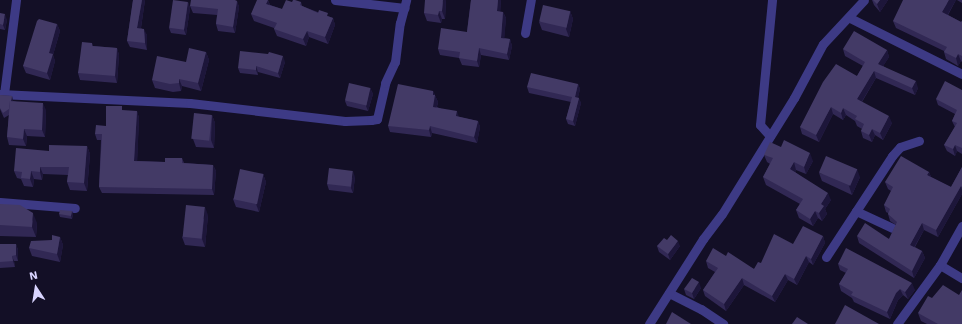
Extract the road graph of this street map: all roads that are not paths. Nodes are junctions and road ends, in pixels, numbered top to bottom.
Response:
1 (16, 0) edge
2 (335, 0) edge
3 (531, 0) edge
4 (772, 0) edge
5 (864, 0) edge
6 (405, 4) edge
7 (850, 18) junction
8 (524, 33) dead end
9 (962, 74) edge
10 (2, 94) edge
11 (770, 136) junction
12 (919, 141) dead end
13 (0, 202) edge
14 (75, 208) dead end
15 (856, 211) junction
16 (962, 226) edge
17 (892, 228) edge
18 (826, 257) dead end
19 (940, 265) junction
20 (962, 278) edge
21 (669, 293) junction
22 (649, 324) edge
23 (723, 324) edge
24 (897, 324) edge

1 - 10 street
2 - 6 street
3 - 8 street
4 - 11 street
5 - 7 street
6 - 10 street
7 - 9 street
7 - 11 street
11 - 21 street
12 - 15 street
13 - 14 street
15 - 17 street
15 - 18 street
16 - 19 street
19 - 20 street
19 - 24 street
21 - 22 street
21 - 23 street

